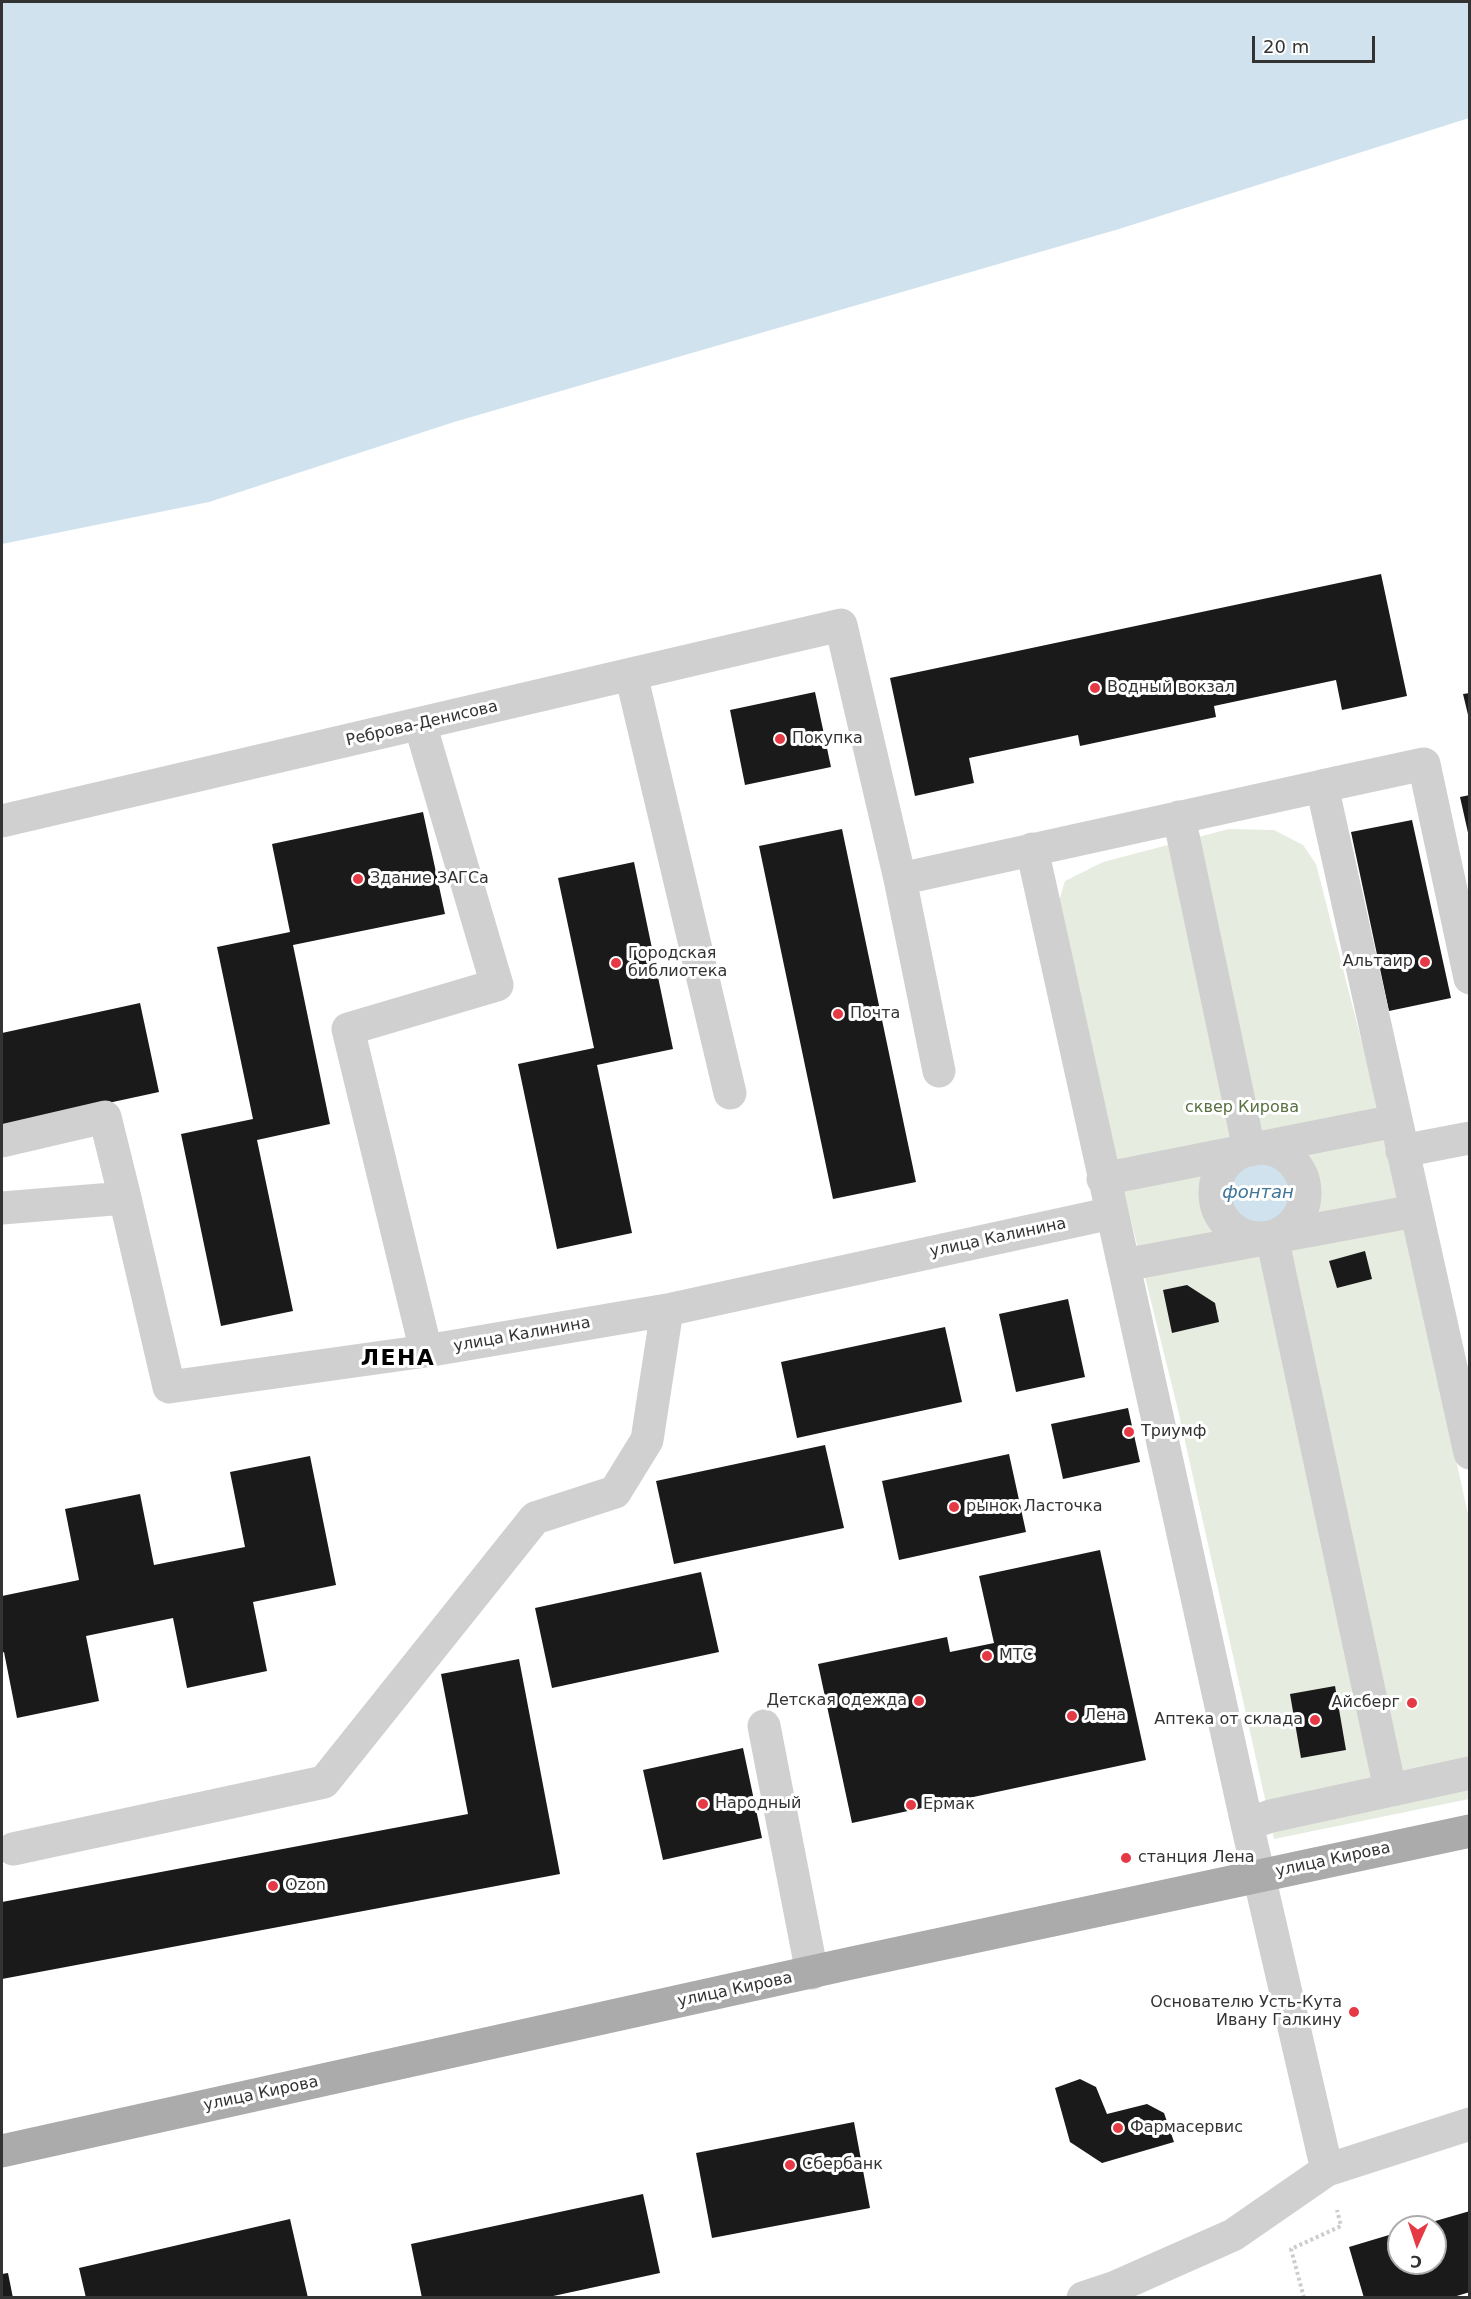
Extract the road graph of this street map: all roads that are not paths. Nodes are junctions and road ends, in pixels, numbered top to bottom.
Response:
1 (631, 674) junction
2 (420, 724) junction
3 (1322, 786) junction
4 (1179, 817) junction
5 (2, 821) edge
6 (1032, 849) junction
7 (900, 879) junction
8 (1470, 978) edge
9 (939, 1071) dead end
10 (730, 1093) dead end
11 (1398, 1136) junction
12 (1470, 1138) edge
13 (2, 1141) edge
14 (1249, 1149) junction
15 (1103, 1179) junction
16 (125, 1198) junction
17 (2, 1208) edge
18 (1415, 1211) junction
19 (1112, 1213) junction
20 (1272, 1237) junction
21 (1124, 1265) junction
22 (667, 1311) junction
23 (426, 1351) junction
24 (1470, 1454) edge
25 (764, 1726) dead end
26 (1470, 1773) edge
27 (1390, 1789) junction
28 (1247, 1824) junction
29 (1470, 1831) edge
30 (13, 1849) dead end
31 (1259, 1876) junction
32 (812, 1973) junction
33 (1470, 2124) edge
34 (2, 2151) edge
35 (1327, 2170) junction
36 (1083, 2298) edge

1 - 2 street, Реброва-Денисова
1 - 7 street, Реброва-Денисова
1 - 10 street
2 - 5 street, Реброва-Денисова
2 - 23 street
3 - 4 street
3 - 8 street
3 - 11 street
4 - 6 street
4 - 14 street
6 - 7 street
6 - 15 street
7 - 9 street
11 - 12 street
11 - 14 street
11 - 18 street
13 - 16 street
14 - 15 street
14 - 20 street
14 - 20 street
15 - 19 street
16 - 17 street
16 - 23 street, улица Калинина
18 - 20 street
18 - 24 street
19 - 21 street
19 - 22 street, улица Калинина
20 - 21 street
20 - 27 street
21 - 28 street
22 - 23 street, улица Калинина
22 - 30 street
25 - 32 street
26 - 27 street
27 - 28 street
28 - 31 street
29 - 31 main road, улица Кирова
31 - 32 main road, улица Кирова
31 - 35 street
32 - 34 main road, улица Кирова
33 - 35 street
35 - 36 street

